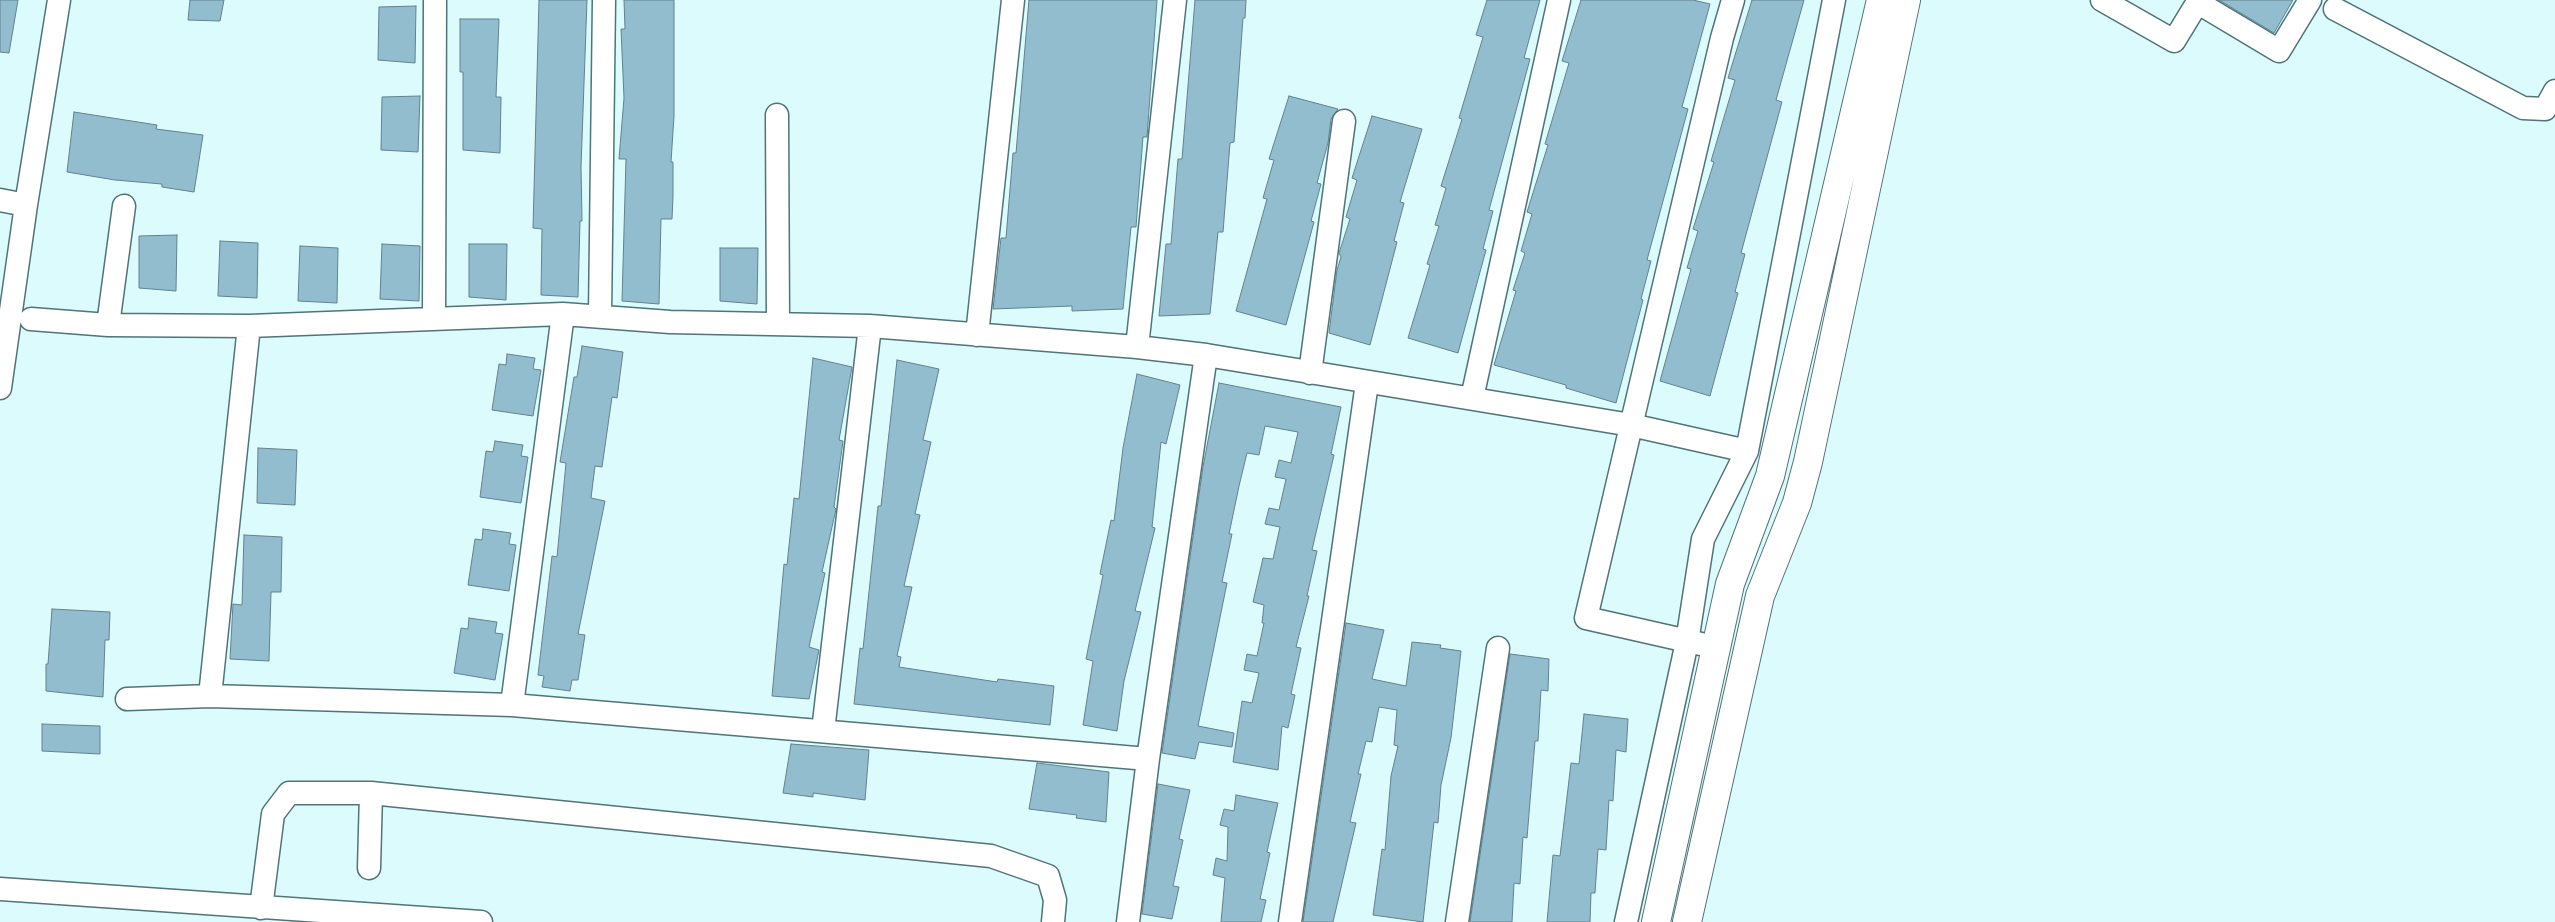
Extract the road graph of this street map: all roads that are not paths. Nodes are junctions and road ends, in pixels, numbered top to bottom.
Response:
1 (59, 0) edge
2 (436, 0) edge
3 (604, 0) edge
4 (1013, 0) edge
5 (1175, 0) edge
6 (1559, 0) edge
7 (1734, 0) edge
8 (1834, 0) edge
9 (1882, 0) edge
10 (1906, 0) edge
11 (2102, 0) edge
12 (2310, 0) edge
13 (2198, 1) edge
14 (2335, 8) dead end
15 (2555, 91) edge
16 (777, 115) dead end
17 (1344, 121) dead end
18 (0, 200) edge
19 (26, 205) junction
20 (124, 206) dead end
21 (563, 314) junction
22 (600, 315) junction
23 (434, 319) junction
24 (14, 320) edge
25 (778, 323) junction
26 (108, 325) junction
27 (249, 326) junction
28 (870, 326) junction
29 (977, 335) junction
30 (1138, 347) junction
31 (1206, 355) junction
32 (1310, 373) junction
33 (1367, 383) junction
34 (0, 388) edge
35 (1472, 398) junction
36 (1631, 425) junction
37 (1747, 451) junction
38 (1686, 642) junction
39 (1716, 647) junction
40 (1498, 648) dead end
41 (210, 696) junction
42 (127, 699) dead end
43 (512, 704) junction
44 (823, 731) junction
45 (1148, 759) junction
46 (371, 793) junction
47 (369, 868) dead end
48 (0, 889) edge
49 (261, 908) junction
50 (445, 921) edge
51 (481, 922) edge
52 (1053, 922) edge
53 (1128, 922) edge
54 (1290, 922) edge
55 (1457, 922) edge
56 (1626, 922) edge
57 (1656, 922) edge
58 (1687, 922) edge

1 - 19 street
2 - 23 street
3 - 22 street
4 - 29 street
5 - 30 street
6 - 35 street
7 - 36 street
8 - 37 street
9 - 39 street
10 - 58 street
11 - 13 street
12 - 13 street
14 - 15 street
16 - 25 street
17 - 32 street
18 - 19 street
19 - 24 street
20 - 26 street
21 - 22 street
21 - 23 street
21 - 43 street
22 - 25 street
23 - 27 street
24 - 26 street
24 - 34 street
25 - 28 street
26 - 27 street
27 - 41 street
28 - 29 street
28 - 44 street
29 - 30 street
30 - 31 street
31 - 32 street
31 - 45 street
32 - 33 street
33 - 35 street
33 - 54 street
35 - 36 street
36 - 37 street
36 - 38 street
37 - 38 street
38 - 39 street
38 - 56 street
39 - 57 street
40 - 55 street
41 - 42 street
41 - 43 street
43 - 44 street
44 - 45 street
45 - 53 street
46 - 47 street
46 - 49 street
46 - 52 street
48 - 49 street
49 - 50 street
50 - 51 street

